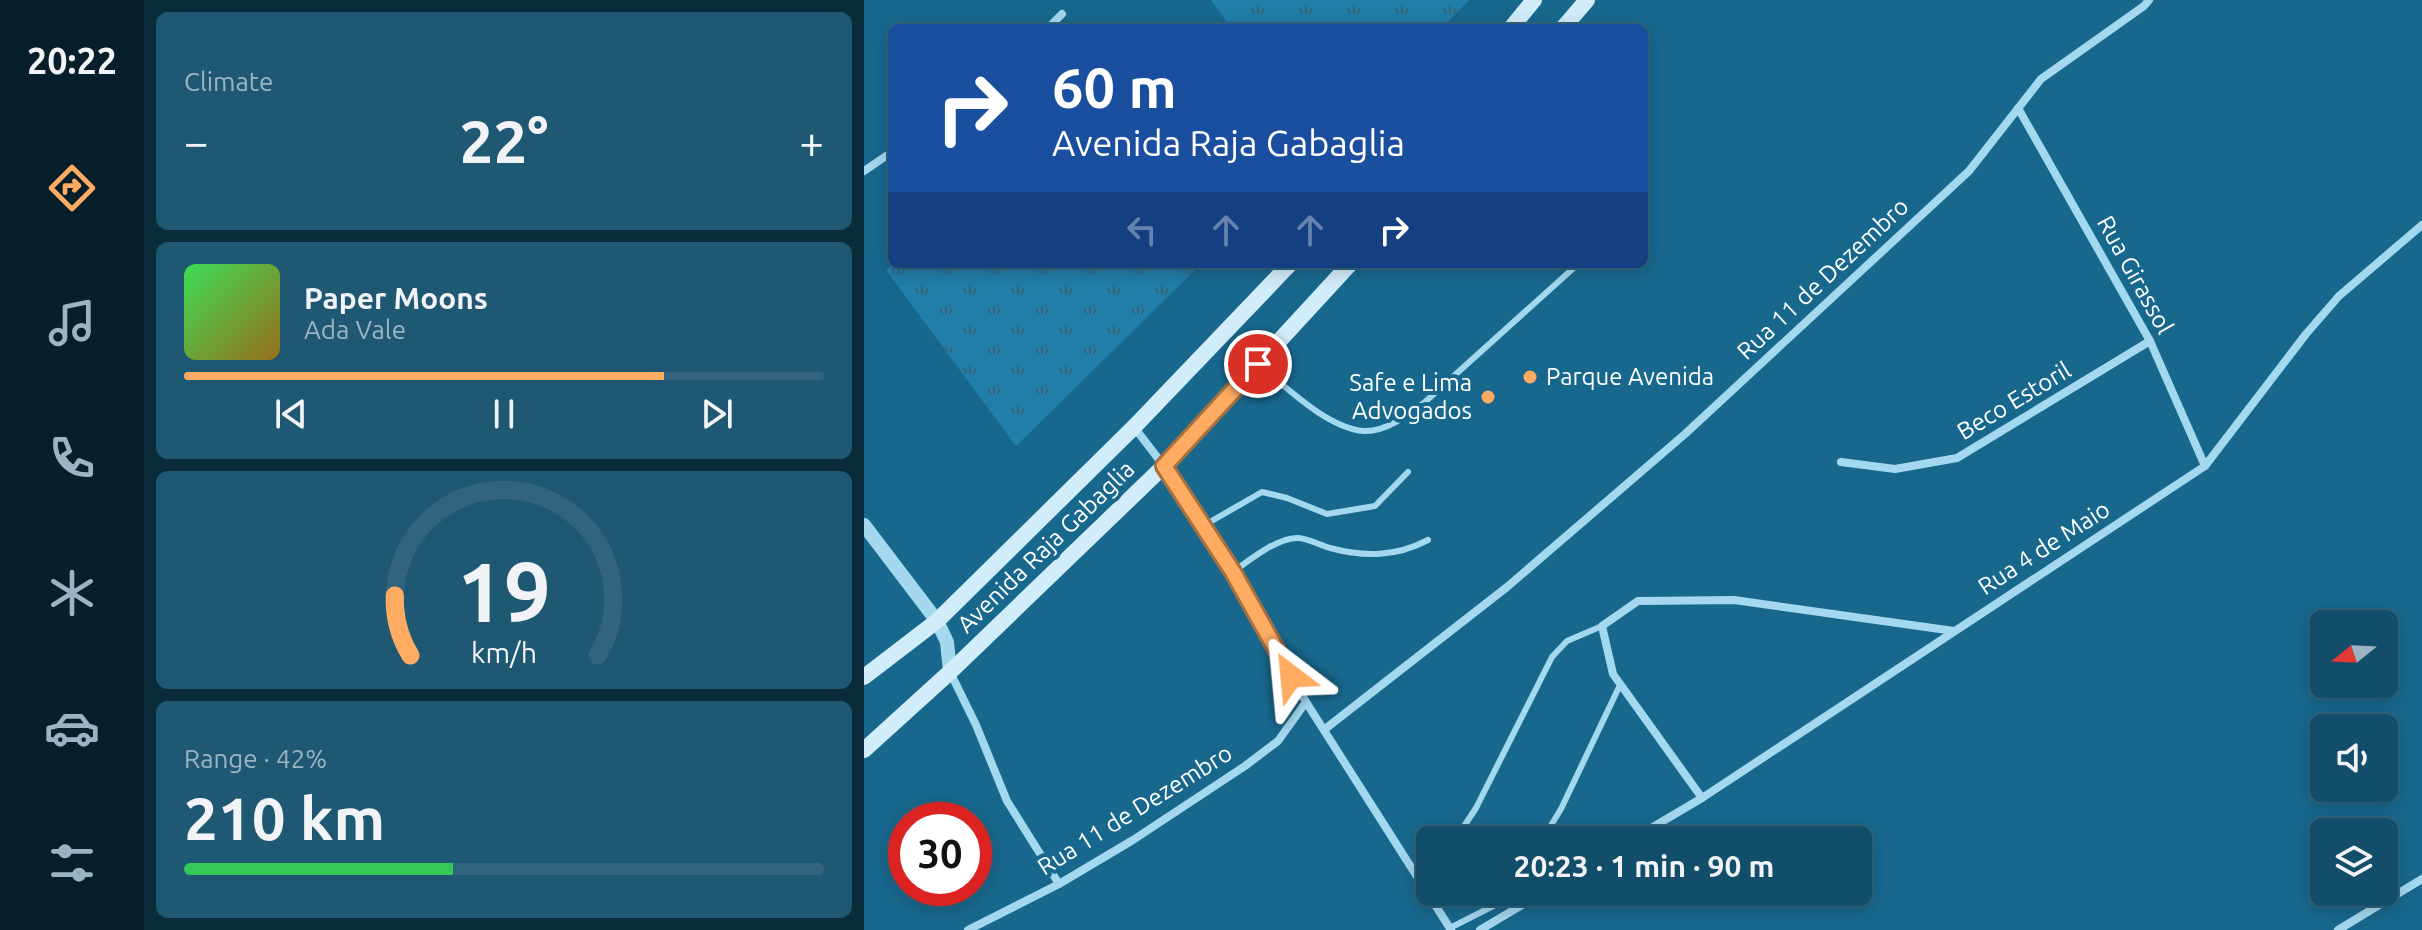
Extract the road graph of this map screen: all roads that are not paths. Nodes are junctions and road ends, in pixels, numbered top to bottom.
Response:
1 (1534, 0) edge
2 (1587, 0) edge
3 (2149, 0) edge
4 (1062, 14) dead end
5 (1052, 24) edge
6 (1514, 24) edge
7 (1566, 24) edge
8 (2018, 108) junction
9 (888, 155) edge
10 (864, 171) edge
11 (2422, 225) edge
12 (1286, 268) edge
13 (1346, 268) edge
14 (1574, 268) edge
15 (2150, 341) junction
16 (1258, 364) junction
17 (1134, 427) junction
18 (1841, 462) dead end
19 (1164, 466) junction
20 (2205, 466) junction
21 (1408, 472) dead end
22 (864, 525) edge
23 (1203, 526) junction
24 (1428, 540) dead end
25 (1233, 572) junction
26 (937, 621) junction
27 (1602, 626) junction
28 (1954, 632) junction
29 (950, 672) junction
30 (864, 677) edge
31 (1620, 685) junction
32 (1306, 702) junction
33 (1325, 729) junction
34 (864, 750) edge
35 (1702, 798) junction
36 (1464, 826) edge
37 (1551, 826) edge
38 (1655, 826) edge
39 (1416, 874) edge
40 (2422, 879) edge
41 (1059, 884) junction
42 (1436, 906) edge
43 (1493, 906) edge
44 (1520, 906) edge
45 (1450, 929) edge
46 (968, 930) edge
47 (1480, 930) edge
48 (2338, 930) edge

1 - 6 main road
2 - 7 main road
3 - 8 street, Rua 11 de Dezembro
4 - 5 street
8 - 15 street, Rua Girassol
8 - 33 street, Rua 11 de Dezembro
9 - 10 street
11 - 20 street, Rua 4 de Maio
12 - 17 main road, Avenida Raja Gabaglia
13 - 16 main road, Avenida Raja Gabaglia
14 - 16 lane
15 - 18 street, Beco Estoril
15 - 20 street, Rua Girassol
16 - 19 main road, Avenida Raja Gabaglia
17 - 19 street
17 - 26 main road, Avenida Raja Gabaglia
19 - 23 street
19 - 29 main road, Avenida Raja Gabaglia
20 - 28 street, Rua 4 de Maio
21 - 23 lane
22 - 26 street
23 - 25 street
24 - 25 lane
25 - 32 street
26 - 29 street
26 - 30 main road, Avenida Raja Gabaglia
27 - 28 street
27 - 31 street
27 - 36 lane
28 - 35 street, Rua 4 de Maio
29 - 34 main road, Avenida Raja Gabaglia
29 - 41 street
31 - 35 street
31 - 37 lane
32 - 33 street
32 - 41 street, Rua 11 de Dezembro
33 - 39 street
35 - 38 street, Rua 4 de Maio
40 - 48 street
41 - 46 street, Rua 11 de Dezembro
42 - 45 street
43 - 45 lane
44 - 47 street

